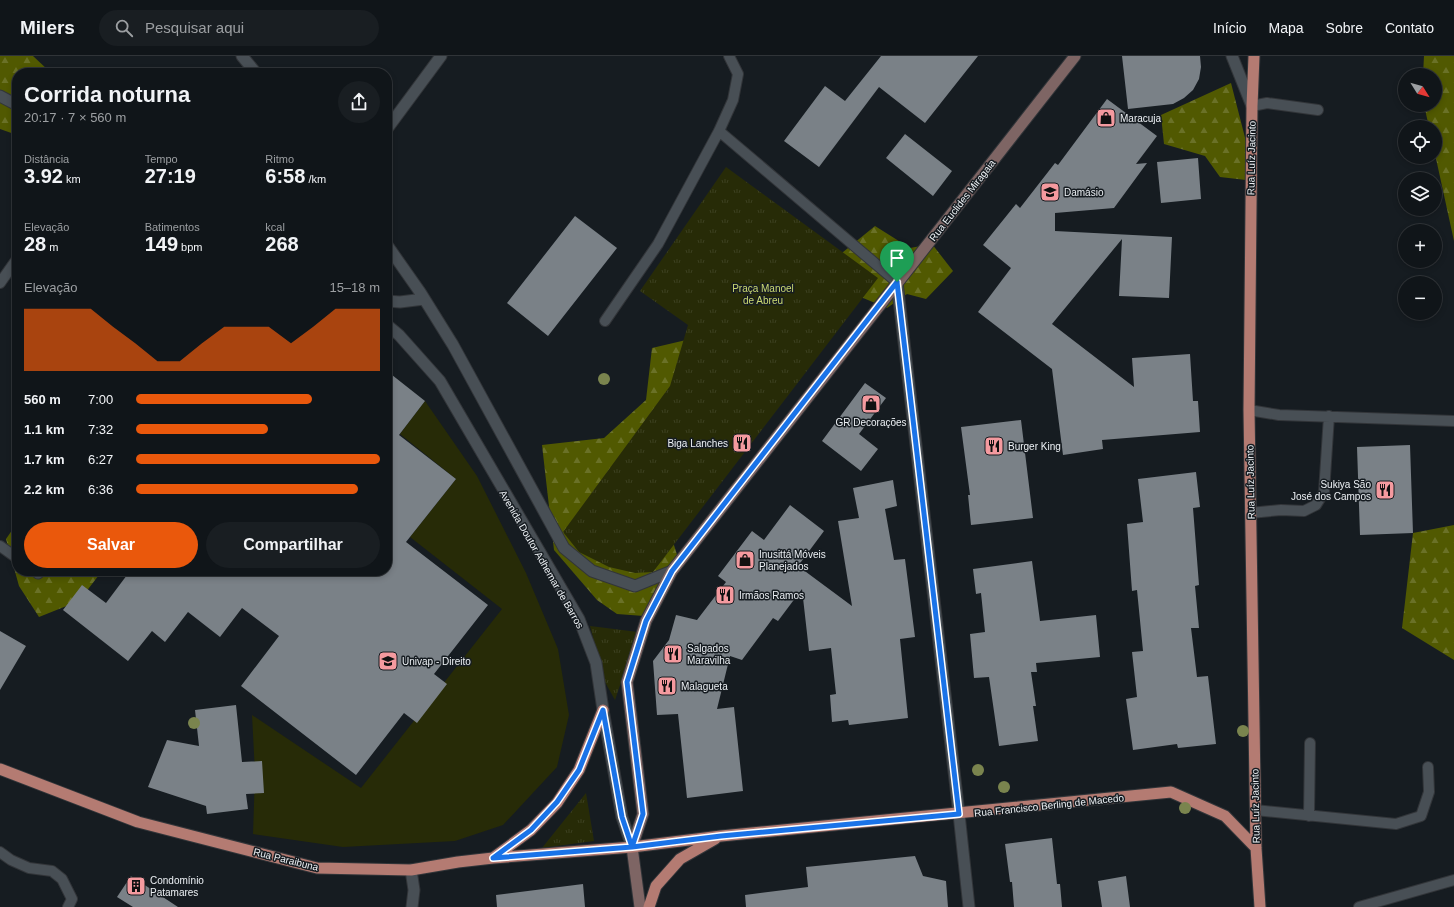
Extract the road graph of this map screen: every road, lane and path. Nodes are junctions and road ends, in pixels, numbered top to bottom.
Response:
1 (242, 56) edge
2 (441, 56) edge
3 (729, 56) edge
4 (1076, 56) edge
5 (1232, 56) edge
6 (1254, 56) edge
7 (252, 68) edge
8 (0, 96) edge
9 (12, 102) edge
10 (1252, 106) junction
11 (1318, 110) dead end
12 (392, 122) edge
13 (719, 131) junction
14 (392, 252) edge
15 (12, 266) edge
16 (897, 282) junction
17 (0, 283) edge
18 (424, 299) junction
19 (392, 301) edge
20 (605, 321) dead end
21 (392, 329) edge
22 (1249, 410) junction
23 (1329, 416) junction
24 (1454, 421) edge
25 (1250, 514) junction
26 (0, 546) edge
27 (12, 554) edge
28 (672, 571) junction
29 (603, 710) junction
30 (1310, 743) dead end
31 (1428, 767) dead end
32 (0, 769) edge
33 (1255, 810) junction
34 (959, 814) junction
35 (1308, 816) junction
36 (721, 836) junction
37 (632, 847) junction
38 (1256, 848) junction
39 (0, 852) edge
40 (493, 858) junction
41 (411, 870) junction
42 (1454, 880) edge
43 (68, 907) edge
44 (412, 907) edge
45 (640, 907) edge
46 (649, 907) edge
47 (969, 907) edge
48 (1260, 907) edge
49 (1359, 907) edge

1 - 7 street
2 - 12 street
3 - 13 lane
4 - 16 main road, Rua Euclides Miragaia
5 - 10 street
6 - 10 main road, Rua Luíz Jacinto
8 - 9 street
10 - 11 lane
10 - 22 main road, Rua Luíz Jacinto
13 - 16 lane
13 - 20 lane
14 - 18 street
15 - 17 lane
16 - 28 main road, Rua Euclides Miragaia
16 - 34 street
18 - 19 street
18 - 28 street
21 - 29 street, Avenida Doutor Adhemar de Barros
22 - 23 lane
22 - 25 main road, Rua Luíz Jacinto
23 - 24 lane
23 - 25 lane
25 - 33 main road, Rua Luíz Jacinto
26 - 27 lane
28 - 37 main road, Rua Euclides Miragaia
29 - 37 street, Avenida Doutor Adhemar de Barros
29 - 40 main road
30 - 35 lane
31 - 35 lane
32 - 41 main road, Rua Paraibuna
33 - 35 lane
33 - 38 main road, Rua Luíz Jacinto
34 - 36 main road, Rua Francisco Berling de Macedo
34 - 38 main road, Rua Francisco Berling de Macedo
34 - 47 street
36 - 37 main road, Rua Francisco Berling de Macedo
36 - 46 main road
37 - 40 main road, Rua Paraibuna
37 - 45 main road
38 - 48 main road, Rua Luíz Jacinto
39 - 43 lane
40 - 41 main road, Rua Paraibuna
41 - 44 street
42 - 49 lane

